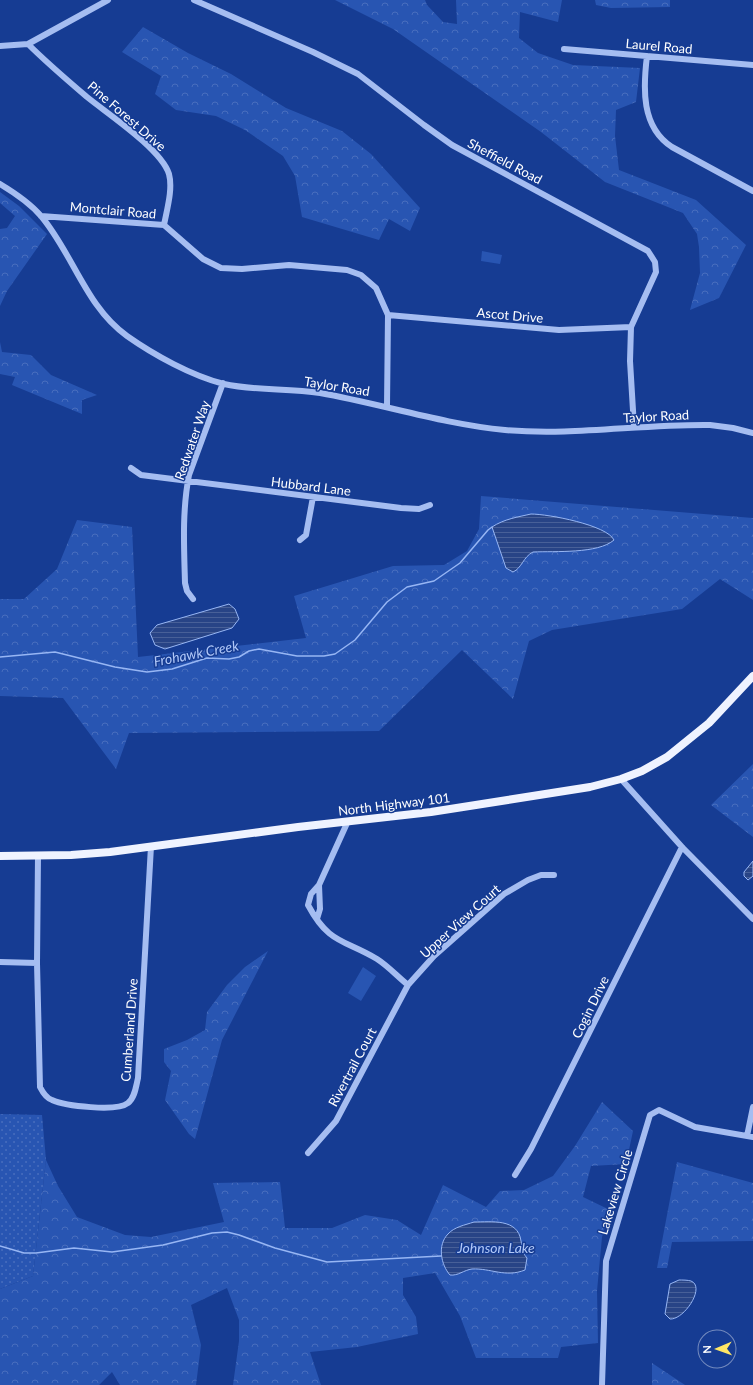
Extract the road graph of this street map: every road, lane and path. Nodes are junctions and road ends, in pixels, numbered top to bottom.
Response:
1 (108, 0) edge
2 (194, 0) edge
3 (28, 44) junction
4 (0, 46) edge
5 (564, 48) dead end
6 (647, 56) junction
7 (753, 65) edge
8 (0, 184) edge
9 (753, 191) edge
10 (41, 216) junction
11 (164, 225) junction
12 (388, 315) junction
13 (631, 327) junction
14 (223, 383) junction
15 (387, 406) junction
16 (634, 427) junction
17 (753, 433) edge
18 (130, 468) dead end
19 (188, 482) junction
20 (313, 497) junction
21 (430, 505) dead end
22 (300, 540) dead end
23 (193, 599) dead end
24 (753, 676) edge
25 (621, 779) junction
26 (348, 821) junction
27 (150, 846) junction
28 (682, 847) junction
29 (0, 856) edge
30 (38, 856) junction
31 (554, 875) dead end
32 (319, 886) junction
33 (317, 919) junction
34 (753, 919) edge
35 (0, 962) edge
36 (37, 963) junction
37 (408, 985) junction
38 (753, 1107) edge
39 (750, 1136) edge
40 (308, 1153) dead end
41 (515, 1175) dead end
42 (602, 1385) edge

1 - 3 street
2 - 13 street, Sheffield Road
3 - 4 street
3 - 11 street, Pine Forest Drive
5 - 6 street, Laurel Road
6 - 7 street, Laurel Road
6 - 9 street
8 - 10 street, Taylor Road
10 - 11 street, Montclair Road
10 - 14 street, Taylor Road
11 - 12 street, Montclair Road
12 - 13 street, Ascot Drive
12 - 15 street, Montclair Road
13 - 16 street, Sheffield Road
14 - 15 street, Taylor Road
14 - 19 street, Redwater Way
15 - 16 street, Taylor Road
16 - 17 street, Taylor Road
18 - 19 street, Hubbard Lane
19 - 20 street, Hubbard Lane
19 - 23 street, Redwater Way
20 - 21 street, Hubbard Lane
20 - 22 street
24 - 25 main road, North Highway 101
25 - 26 main road, North Highway 101
25 - 28 street
26 - 27 main road, North Highway 101
26 - 32 street
27 - 30 main road, North Highway 101
27 - 36 street, Cumberland Drive
28 - 34 street
28 - 41 street, Cogin Drive
29 - 30 main road, North Highway 101
30 - 36 street, Cumberland Drive
31 - 37 street, Upper View Court
32 - 33 street
32 - 33 street
33 - 37 street
35 - 36 street
37 - 40 street, Rivertrail Court
38 - 39 street
39 - 42 street, Lakeview Circle

